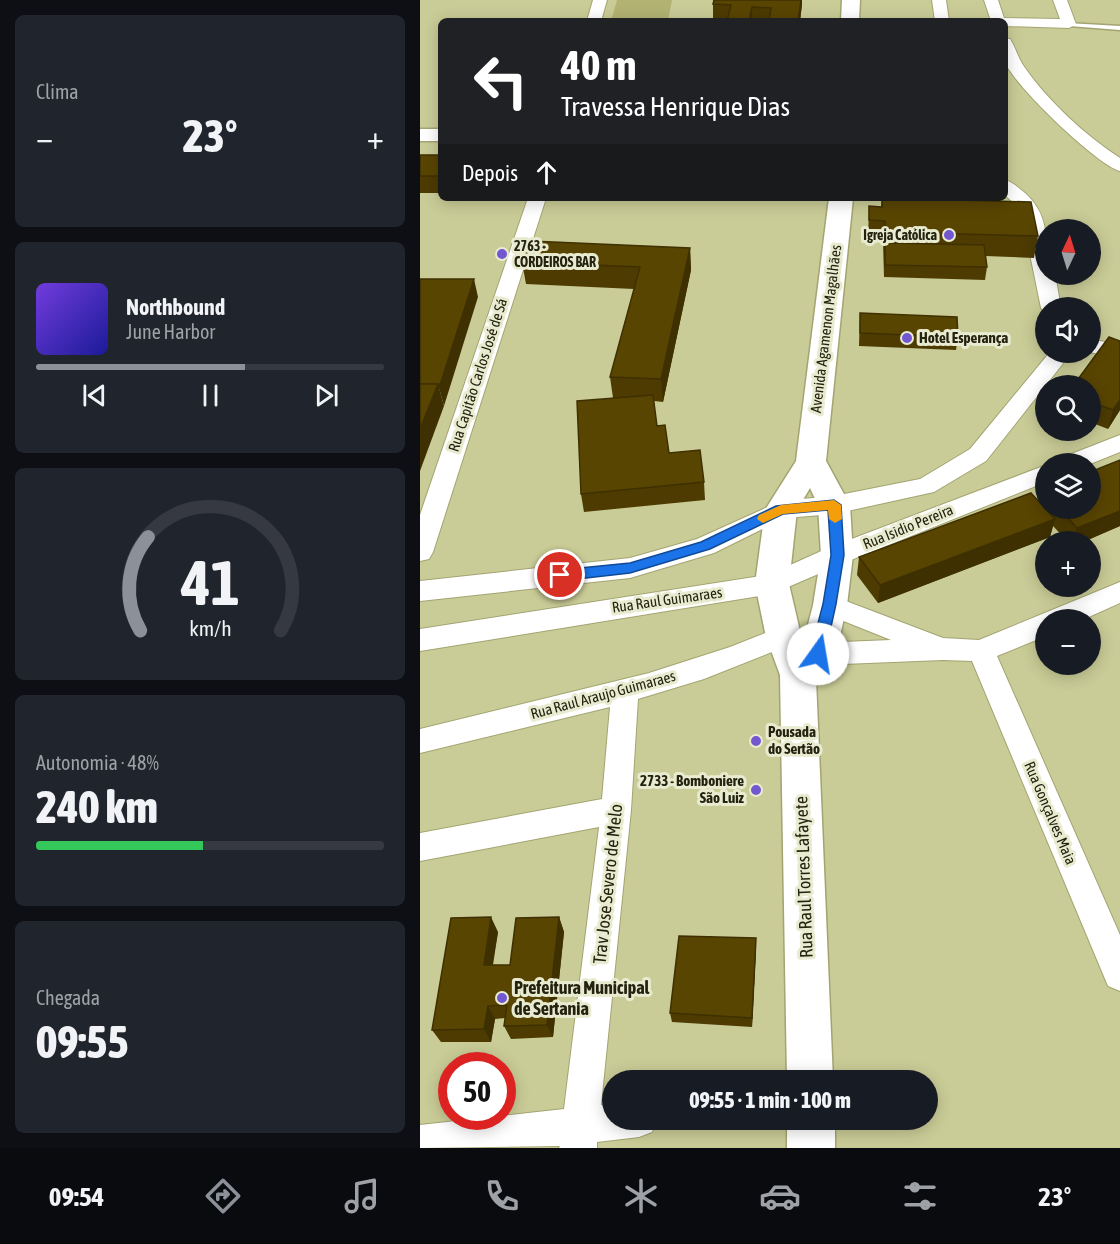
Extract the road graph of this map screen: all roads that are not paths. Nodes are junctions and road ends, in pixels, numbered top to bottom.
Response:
1 (600, 0) edge
2 (851, 0) edge
3 (939, 0) edge
4 (991, 0) edge
5 (1060, 0) edge
6 (595, 18) edge
7 (850, 18) edge
8 (942, 18) edge
9 (997, 18) edge
10 (1008, 22) edge
11 (1069, 24) junction
12 (1120, 28) edge
13 (1008, 51) edge
14 (1008, 81) edge
15 (1026, 81) junction
16 (420, 135) edge
17 (438, 135) edge
18 (1120, 166) edge
19 (1008, 188) edge
20 (536, 201) edge
21 (841, 201) edge
22 (1049, 297) edge
23 (1101, 348) edge
24 (1120, 352) edge
25 (1053, 363) edge
26 (1120, 443) edge
27 (1096, 453) edge
28 (811, 461) junction
29 (1035, 477) edge
30 (834, 505) junction
31 (781, 510) junction
32 (420, 552) edge
33 (837, 555) junction
34 (772, 584) junction
35 (420, 591) edge
36 (1120, 592) edge
37 (830, 604) junction
38 (1081, 609) edge
39 (1035, 629) edge
40 (783, 638) junction
41 (420, 640) edge
42 (943, 649) junction
43 (981, 651) junction
44 (808, 665) junction
45 (625, 692) junction
46 (420, 741) edge
47 (616, 810) junction
48 (420, 847) edge
49 (1120, 975) edge
50 (810, 1070) edge
51 (602, 1130) edge
52 (811, 1130) edge
53 (579, 1137) edge
54 (420, 1143) edge
55 (811, 1148) edge

1 - 6 street
2 - 7 main road
3 - 8 street
4 - 9 street
5 - 11 street
10 - 11 street
11 - 12 lane
13 - 15 street
14 - 15 street
15 - 18 street
16 - 17 main road
19 - 22 street
20 - 32 street, Rua Capitão Carlos José de Sá
21 - 28 main road, Avenida Agamenon Magalhães
23 - 24 street
25 - 30 street
26 - 27 street
28 - 30 main road
28 - 31 main road, Avenida Agamenon Magalhães
29 - 33 street, Rua Isidio Pereira
30 - 31 street
30 - 33 main road
31 - 34 main road, Avenida Agamenon Magalhães
31 - 35 street
33 - 34 street, Rua Isidio Pereira
33 - 37 main road
34 - 40 main road, Avenida Agamenon Magalhães
34 - 41 street, Rua Raul Guimaraes
36 - 38 street
37 - 42 street
37 - 44 main road
39 - 43 street
40 - 44 main road, Avenida Agamenon Magalhães
40 - 45 street, Rua Raul Araujo Guimaraes
42 - 43 street
42 - 44 street
43 - 49 street, Rua Gonçalves Maia
44 - 50 main road, Rua Raul Torres Lafayete
45 - 46 street, Rua Raul Araujo Guimaraes
45 - 47 street, Trav Jose Severo de Melo
47 - 48 street
47 - 53 street, Trav Jose Severo de Melo
51 - 53 street
52 - 55 main road
53 - 54 street

